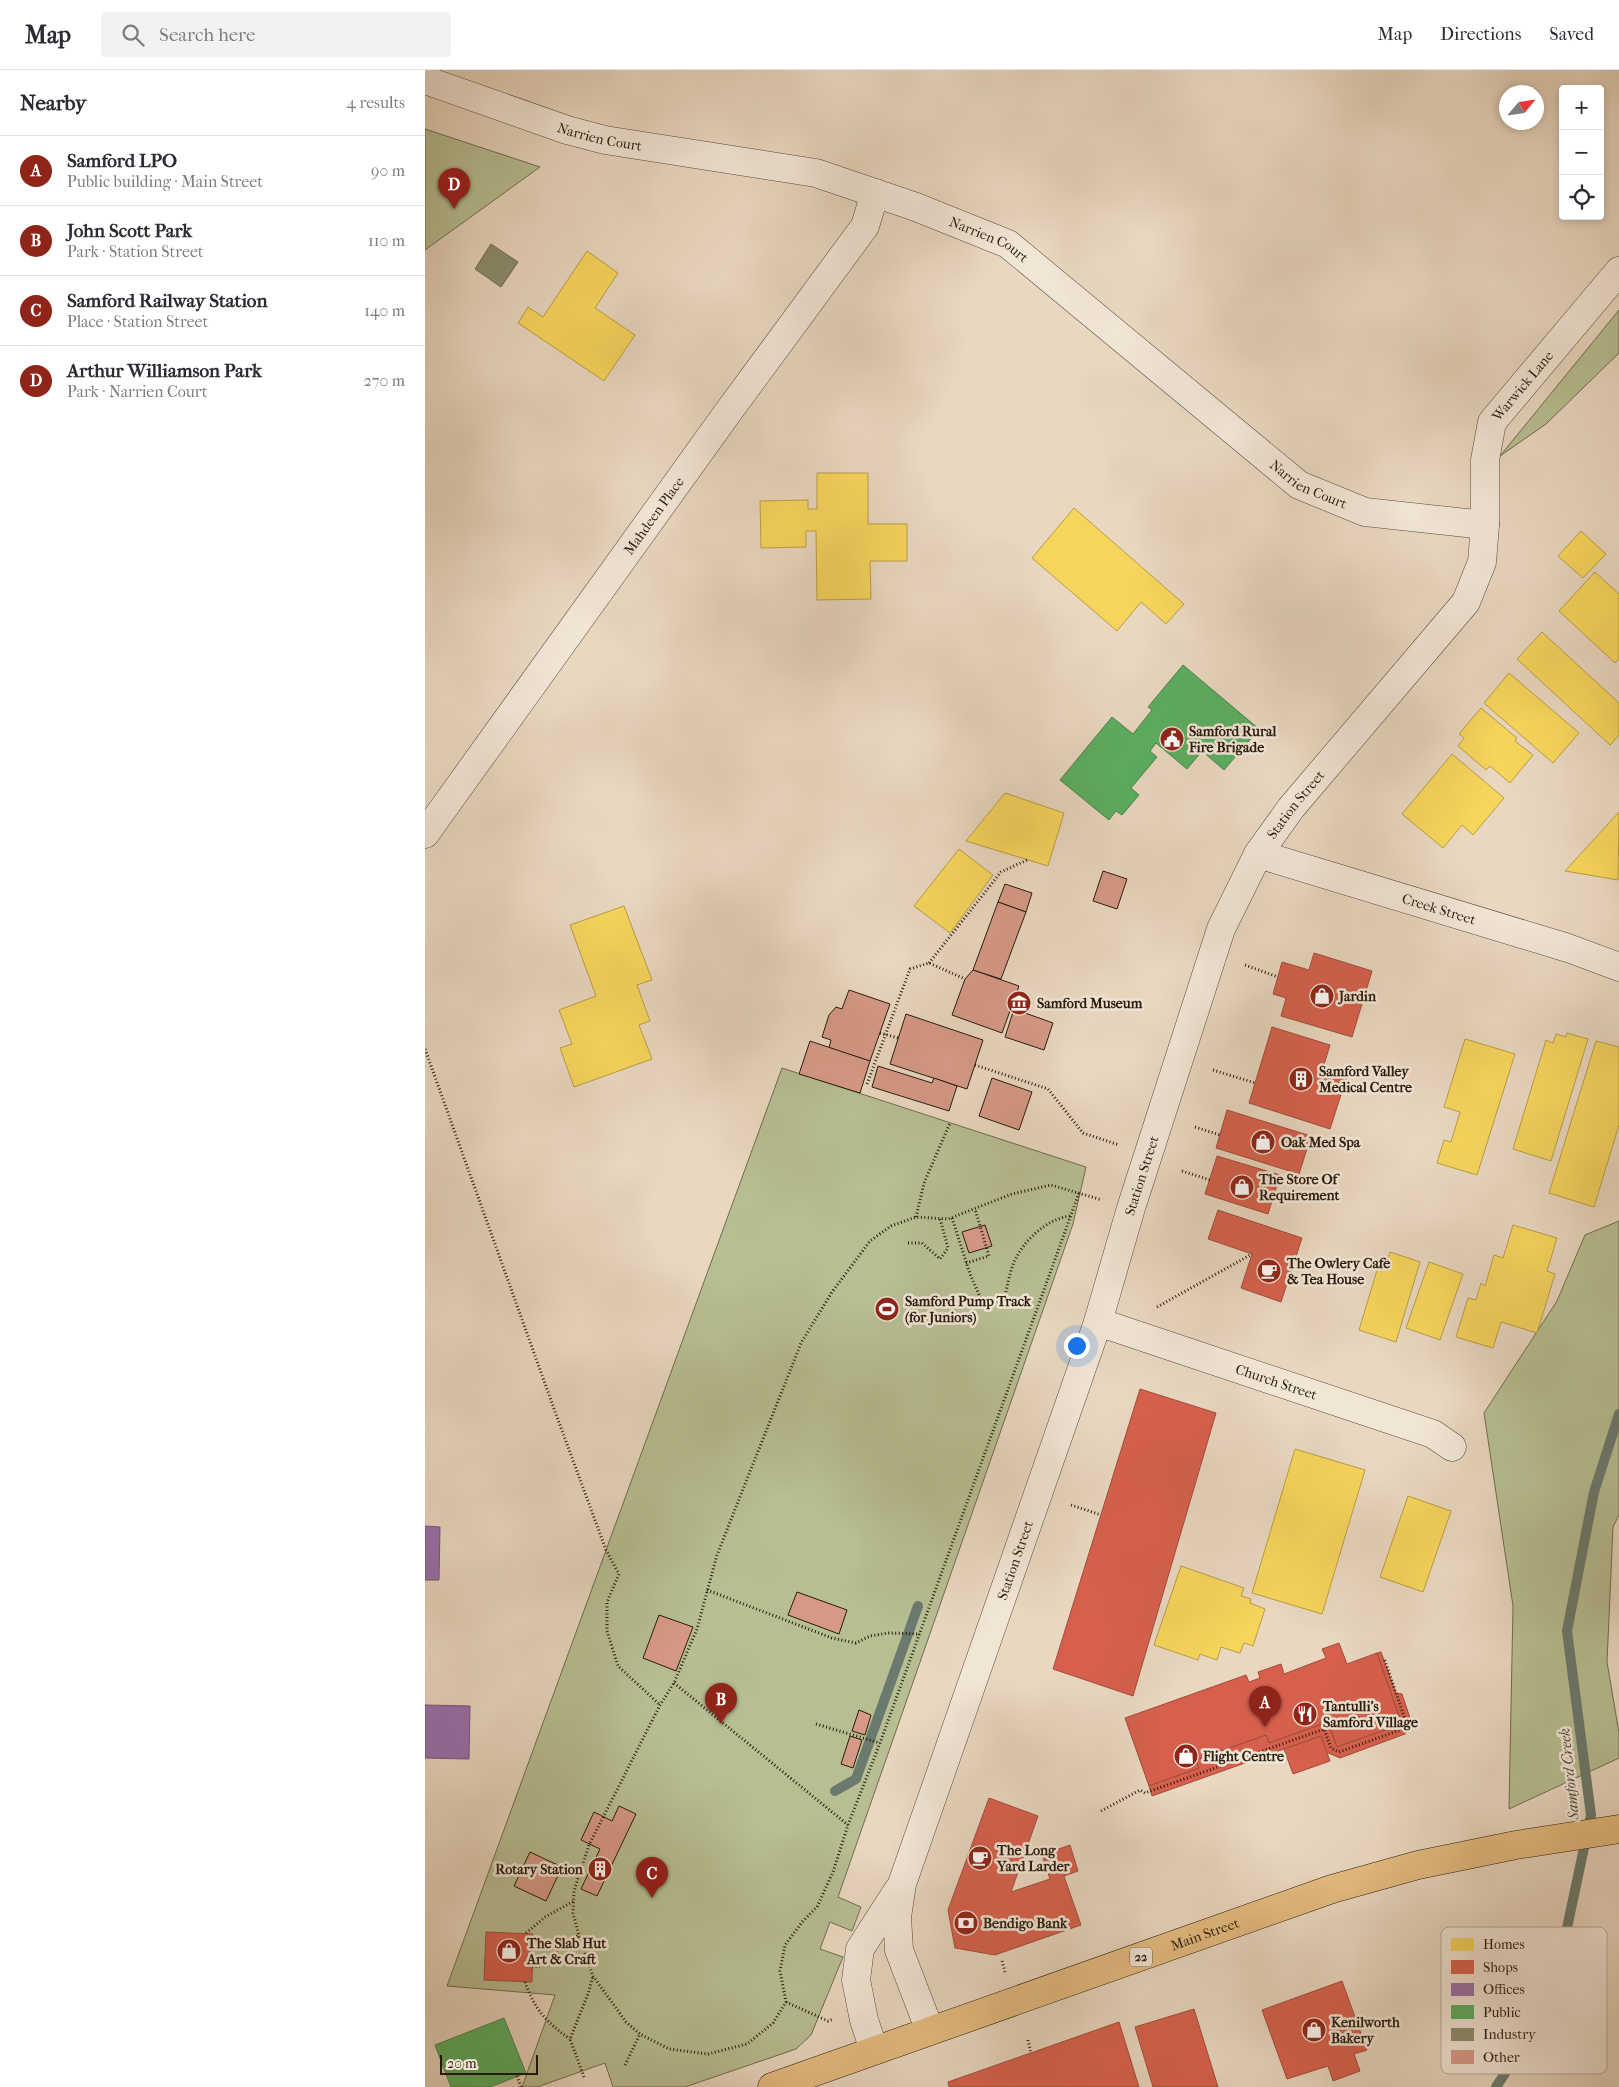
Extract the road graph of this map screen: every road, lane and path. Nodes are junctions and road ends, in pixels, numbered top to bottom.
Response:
1 (425, 80) edge
2 (875, 193) junction
3 (1619, 270) edge
4 (1485, 525) junction
5 (425, 834) edge
6 (1258, 854) junction
7 (1027, 860) dead end
8 (929, 963) junction
9 (1245, 965) dead end
10 (1619, 967) edge
11 (1278, 977) dead end
12 (965, 979) dead end
13 (880, 1033) dead end
14 (886, 1035) junction
15 (898, 1038) dead end
16 (425, 1049) edge
17 (975, 1065) dead end
18 (1213, 1070) dead end
19 (1255, 1083) dead end
20 (867, 1084) dead end
21 (949, 1123) dead end
22 (1195, 1127) dead end
23 (1220, 1135) dead end
24 (1148, 1154) junction
25 (1182, 1171) dead end
26 (1210, 1180) dead end
27 (1079, 1193) junction
28 (1131, 1208) junction
29 (975, 1209) junction
30 (1070, 1216) junction
31 (916, 1217) junction
32 (952, 1218) junction
33 (940, 1219) junction
34 (908, 1243) dead end
35 (1252, 1254) dead end
36 (966, 1263) junction
37 (1157, 1307) dead end
38 (1098, 1322) junction
39 (1452, 1447) dead end
40 (1071, 1505) dead end
41 (1101, 1515) dead end
42 (707, 1590) junction
43 (920, 1634) junction
44 (1384, 1658) dead end
45 (674, 1683) junction
46 (660, 1705) junction
47 (816, 1724) dead end
48 (881, 1743) junction
49 (1101, 1811) dead end
50 (848, 1825) junction
51 (1619, 1829) edge
52 (902, 1884) junction
53 (574, 1901) junction
54 (527, 1933) dead end
55 (579, 1935) junction
56 (1002, 1961) dead end
57 (532, 1967) dead end
58 (1005, 1973) dead end
59 (593, 1976) junction
60 (525, 1982) dead end
61 (786, 2002) junction
62 (836, 2017) dead end
63 (930, 2031) junction
64 (640, 2034) junction
65 (570, 2039) junction
66 (1028, 2040) dead end
67 (874, 2050) junction
68 (1031, 2053) dead end
69 (625, 2065) dead end
70 (517, 2076) dead end
71 (584, 2077) dead end
72 (521, 2087) edge
73 (772, 2087) edge

1 - 2 street, Narrien Court
2 - 4 street, Narrien Court
2 - 5 street, Mahdeen Place
3 - 4 street, Warwick Lane
4 - 6 street, Station Street
6 - 10 street, Creek Street
6 - 24 street, Station Street
7 - 8 path
8 - 12 path
8 - 14 path
9 - 11 path
13 - 14 path
14 - 15 path
14 - 20 path
16 - 46 path
17 - 24 path
18 - 19 path
21 - 31 path
22 - 23 path
24 - 28 street, Station Street
25 - 26 path
27 - 28 path
27 - 29 path
27 - 30 path
28 - 38 street, Station Street
29 - 32 path
29 - 36 path
30 - 36 path
30 - 43 path
31 - 33 path
31 - 42 path
32 - 33 path
32 - 36 path
33 - 34 path
35 - 37 path
38 - 39 street, Church Street
38 - 52 street, Station Street
40 - 41 path
42 - 43 path
42 - 45 path
43 - 48 path
44 - 49 path
45 - 46 path
45 - 50 path
46 - 53 path
47 - 48 path
48 - 50 path
50 - 61 path
51 - 63 main road, Main Street / 22
52 - 63 street, Station Street
52 - 67 street, Station Street
53 - 54 path
53 - 55 path
55 - 57 path
55 - 59 path
56 - 58 path
59 - 64 path
59 - 65 path
60 - 65 path
61 - 62 path
61 - 64 path
63 - 67 main road, Main Street / 22
64 - 69 path
65 - 71 path
66 - 68 path
67 - 73 main road, Main Street / 22
70 - 72 path

